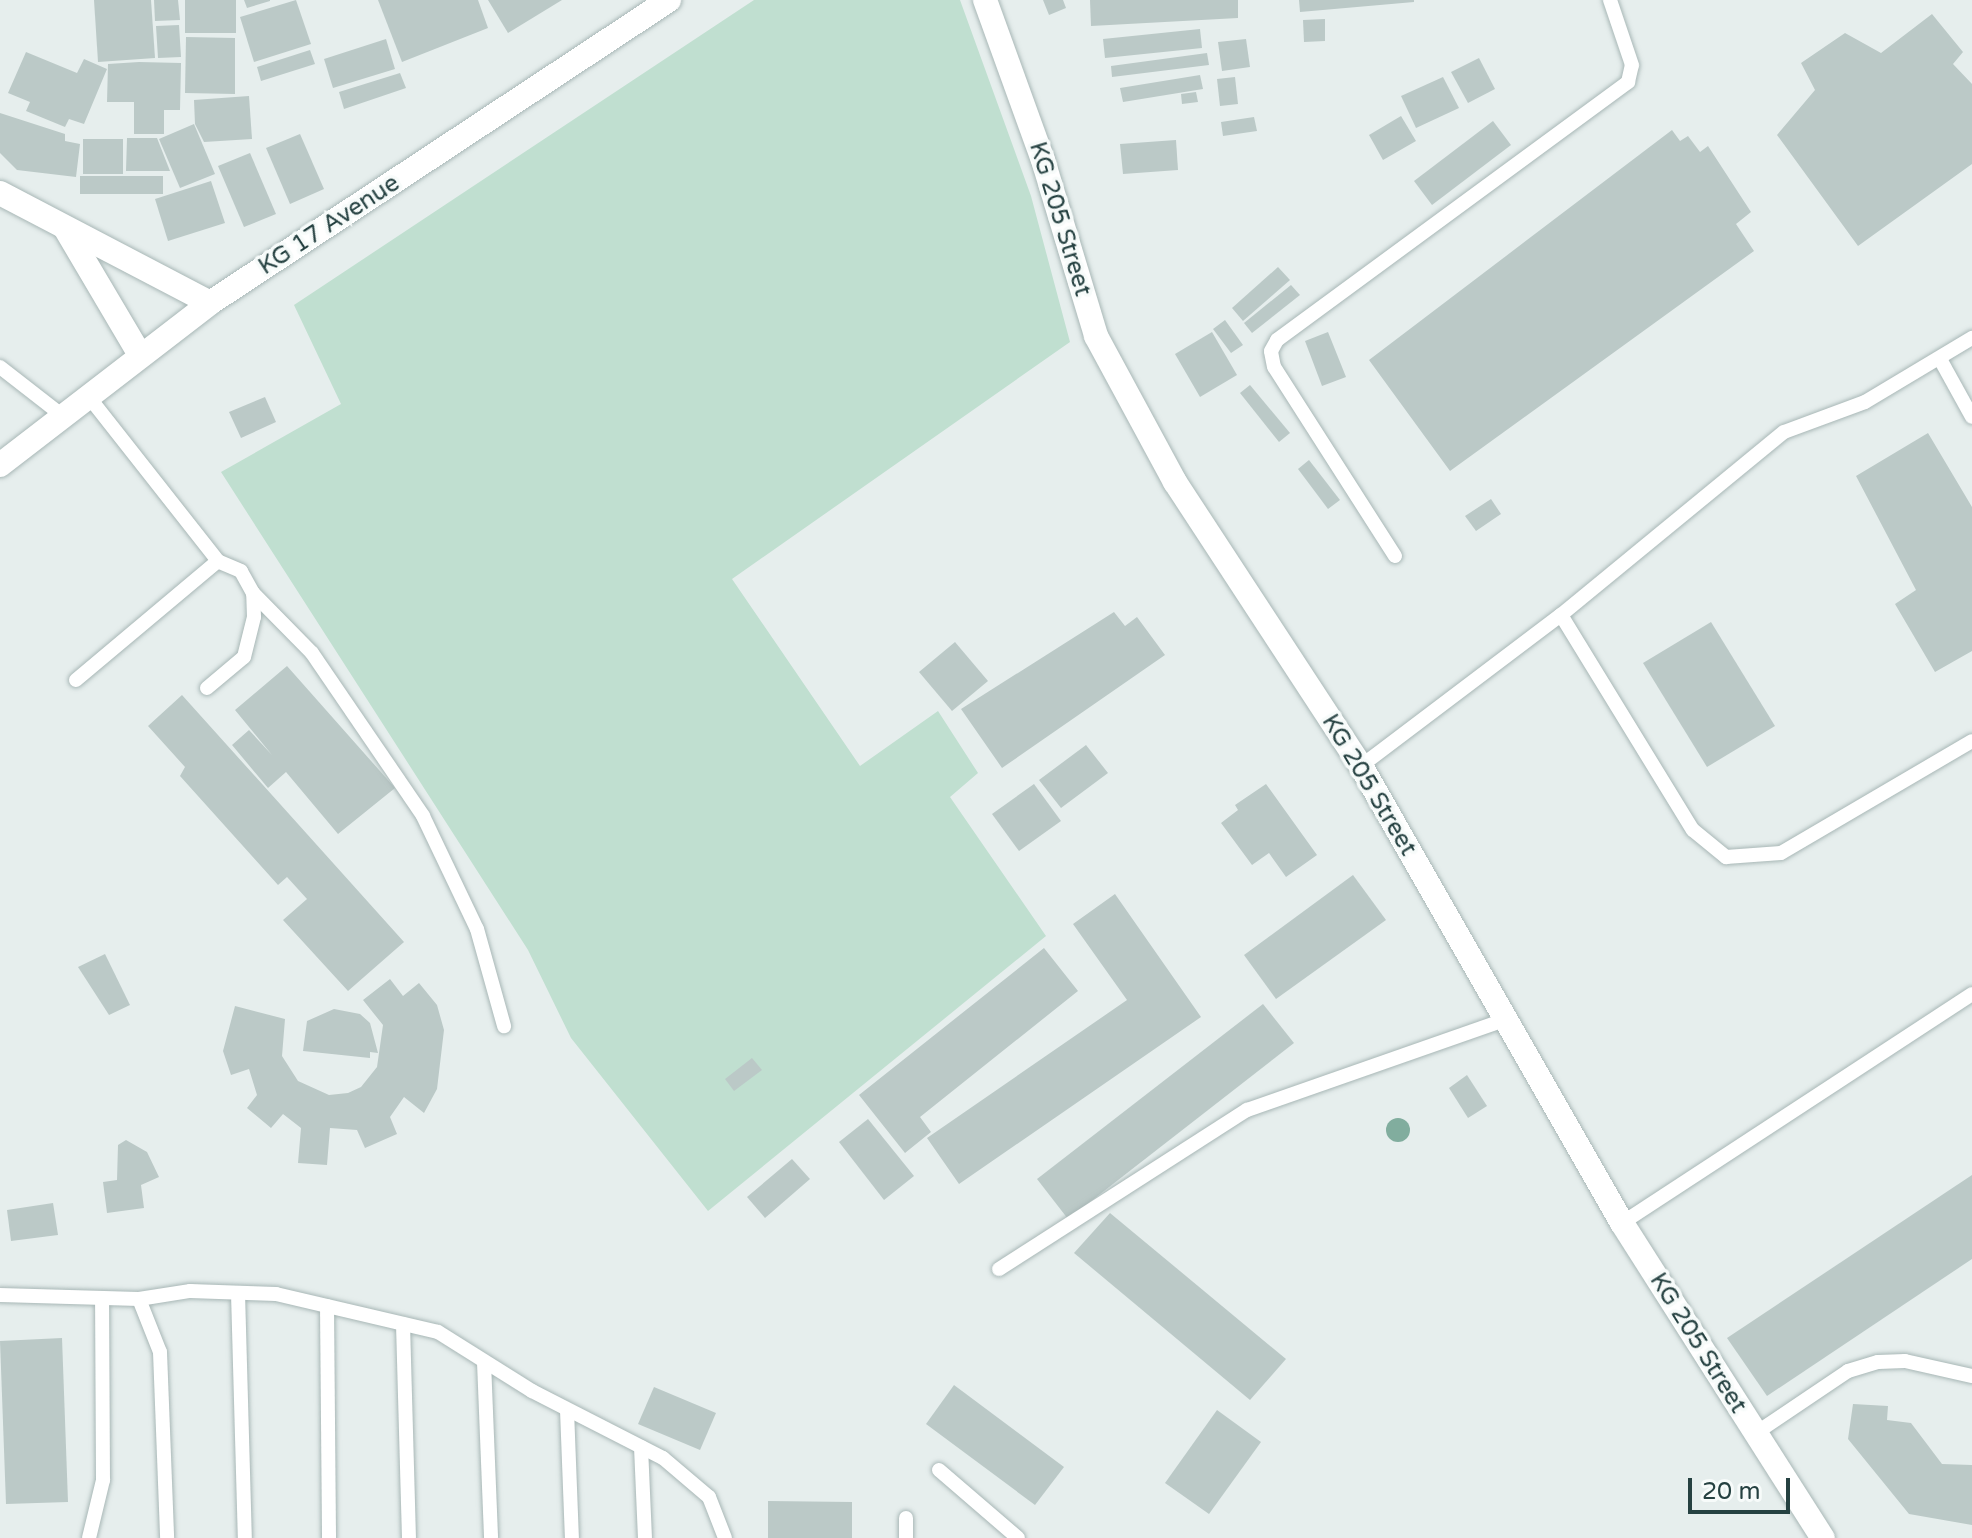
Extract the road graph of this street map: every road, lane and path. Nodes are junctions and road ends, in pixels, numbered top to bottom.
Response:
1 (669, 0) edge
2 (985, 0) edge
3 (1610, 0) edge
4 (0, 193) edge
5 (65, 228) junction
6 (210, 303) junction
7 (1972, 338) edge
8 (140, 355) junction
9 (1940, 359) junction
10 (0, 367) edge
11 (88, 396) junction
12 (63, 416) junction
13 (1972, 417) edge
14 (0, 465) edge
15 (1395, 556) dead end
16 (218, 561) junction
17 (253, 593) junction
18 (1561, 615) junction
19 (76, 680) dead end
20 (207, 688) dead end
21 (1972, 741) edge
22 (1361, 766) junction
23 (1972, 994) edge
24 (1504, 1020) junction
25 (504, 1026) dead end
26 (1622, 1223) junction
27 (999, 1269) dead end
28 (238, 1293) junction
29 (0, 1295) edge
30 (102, 1298) junction
31 (139, 1299) junction
32 (327, 1306) junction
33 (403, 1324) junction
34 (484, 1362) junction
35 (1972, 1376) edge
36 (567, 1410) junction
37 (1756, 1433) junction
38 (641, 1447) junction
39 (939, 1470) dead end
40 (906, 1518) dead end
41 (89, 1538) edge
42 (167, 1538) edge
43 (245, 1538) edge
44 (329, 1538) edge
45 (409, 1538) edge
46 (491, 1538) edge
47 (572, 1538) edge
48 (645, 1538) edge
49 (725, 1538) edge
50 (906, 1538) edge
51 (1018, 1538) edge
52 (1823, 1538) edge

1 - 6 street, KG 17 Avenue
2 - 22 street, KG 205 Street
3 - 15 lane
4 - 5 street
5 - 6 street
5 - 8 street
6 - 8 street, KG 17 Avenue
7 - 9 lane
8 - 11 street, KG 17 Avenue
9 - 13 lane
9 - 18 lane
10 - 12 lane
11 - 12 street, KG 17 Avenue
11 - 16 lane
12 - 14 street, KG 17 Avenue
16 - 17 lane
16 - 19 lane
17 - 20 lane
17 - 25 lane
18 - 21 lane
18 - 22 lane
22 - 24 street, KG 205 Street
23 - 26 lane
24 - 26 street, KG 205 Street
24 - 27 lane
26 - 37 street, KG 205 Street
28 - 31 lane
28 - 32 lane
28 - 43 lane
29 - 30 lane
30 - 31 lane
30 - 41 lane
31 - 42 lane
32 - 33 lane
32 - 44 lane
33 - 34 lane
33 - 45 lane
34 - 36 lane
34 - 46 lane
35 - 37 lane
36 - 38 lane
36 - 47 lane
37 - 52 street, KG 205 Street
38 - 48 lane
38 - 49 lane
39 - 51 lane
40 - 50 lane

